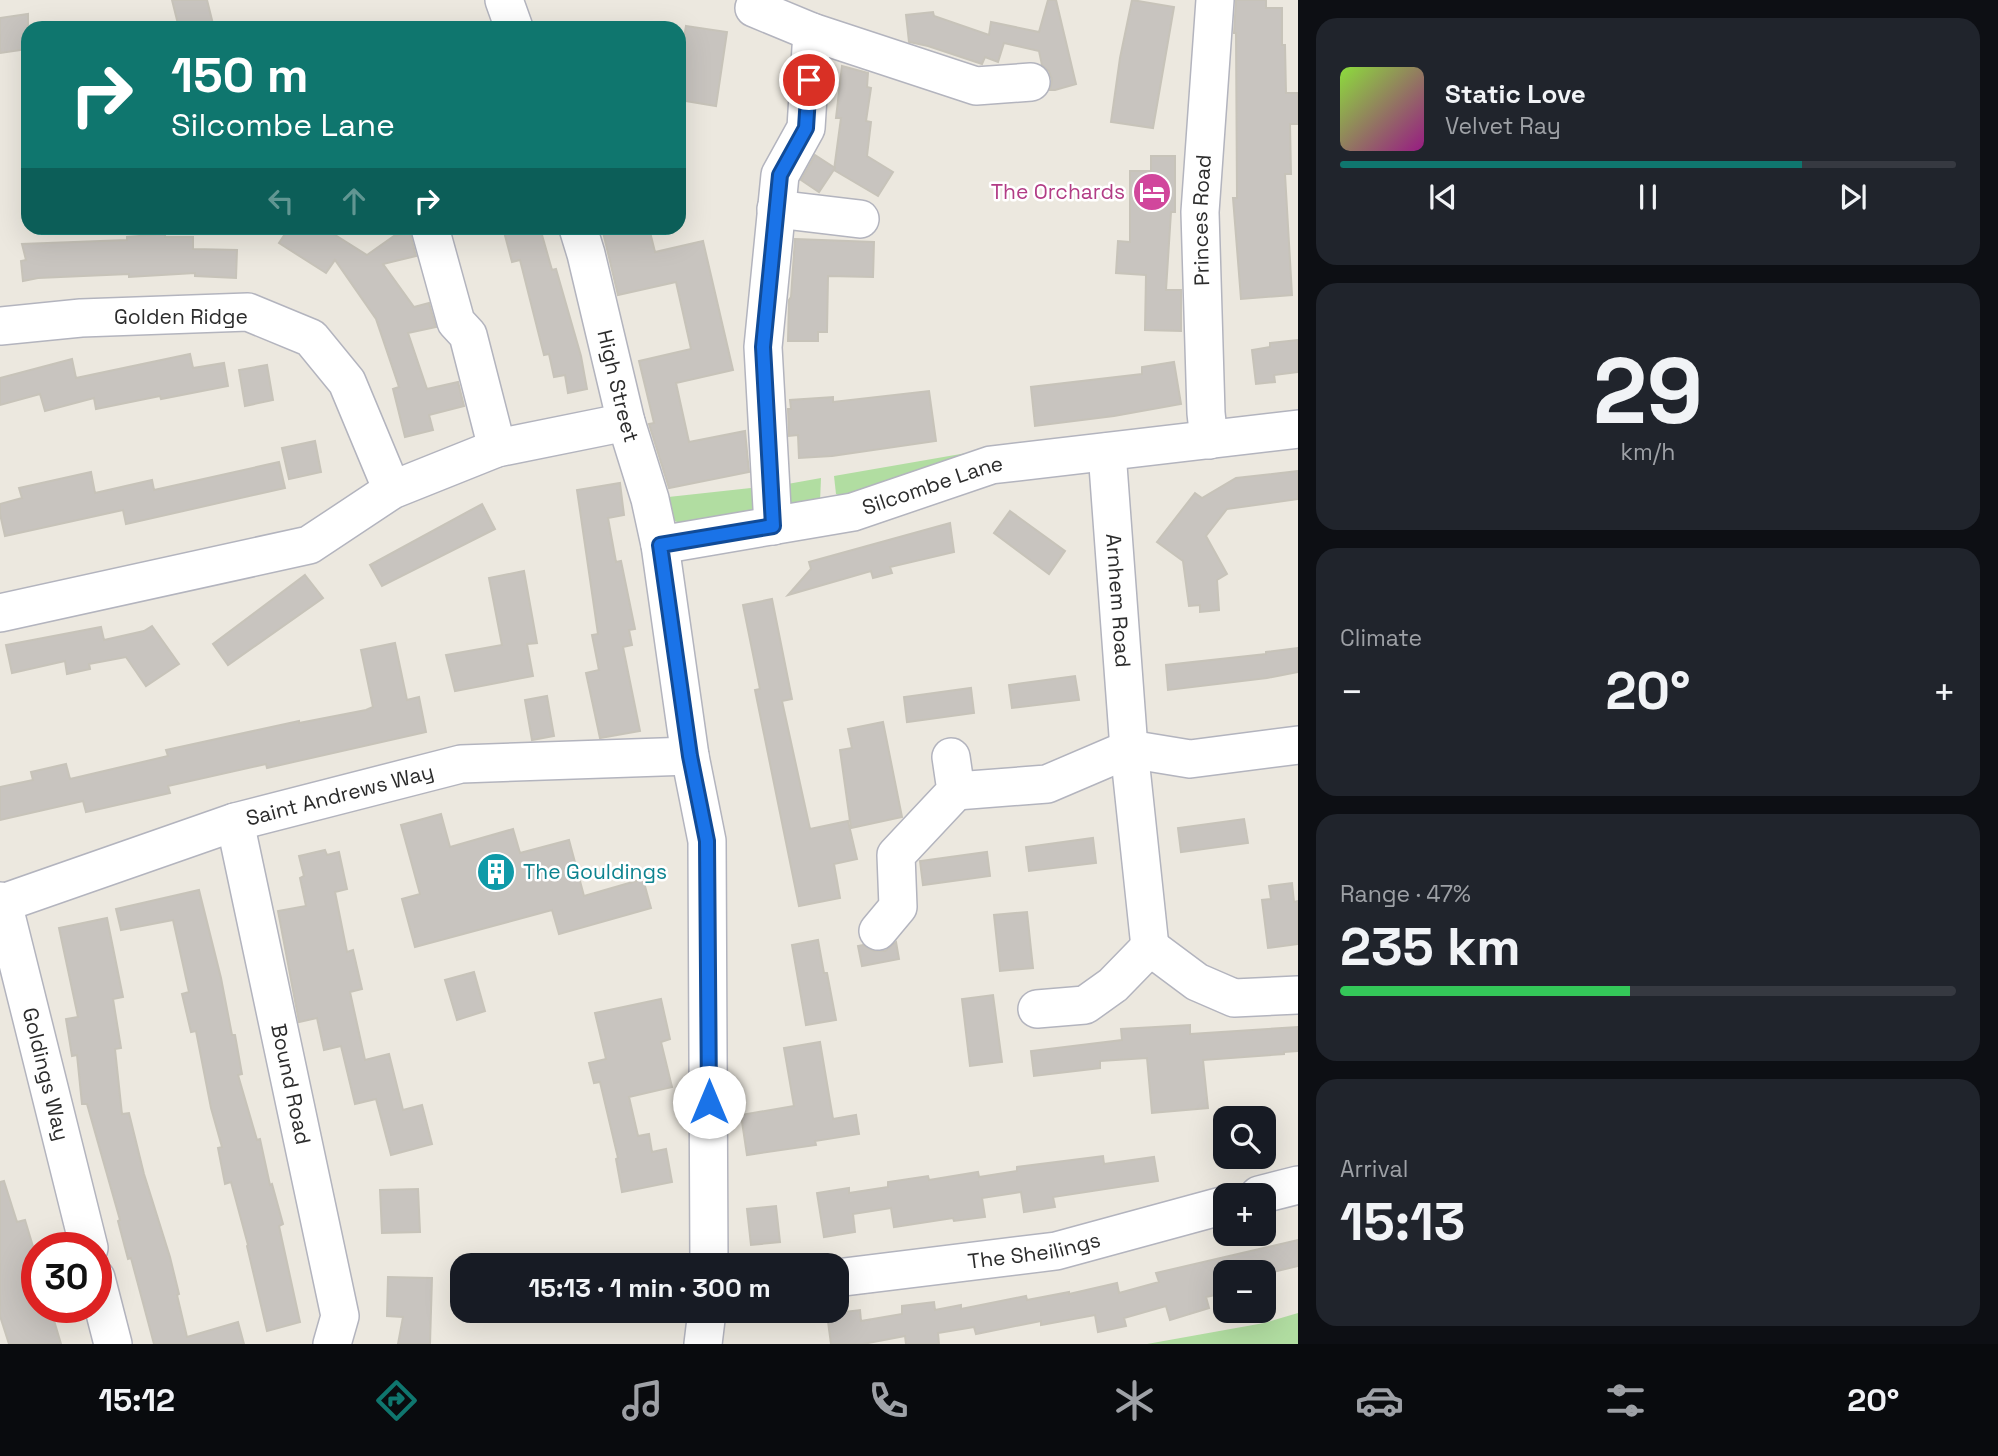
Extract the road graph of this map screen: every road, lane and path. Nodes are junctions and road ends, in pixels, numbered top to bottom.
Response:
1 (1215, 0) edge
2 (754, 8) dead end
3 (812, 32) junction
4 (1031, 82) dead end
5 (776, 209) junction
6 (860, 219) dead end
7 (432, 235) edge
8 (580, 235) edge
9 (0, 326) edge
10 (626, 422) junction
11 (1298, 429) edge
12 (1209, 439) junction
13 (497, 448) junction
14 (1108, 452) junction
15 (392, 490) junction
16 (773, 526) junction
17 (660, 545) junction
18 (0, 613) edge
19 (1298, 745) edge
20 (1129, 749) junction
21 (690, 756) junction
22 (235, 822) junction
23 (2, 902) edge
24 (878, 931) dead end
25 (1150, 947) junction
26 (1298, 995) edge
27 (1037, 1009) dead end
28 (1298, 1185) edge
29 (1276, 1191) edge
30 (1213, 1208) edge
31 (85, 1232) edge
32 (709, 1253) edge
33 (849, 1276) edge
34 (108, 1323) edge
35 (706, 1323) edge
36 (113, 1344) edge
37 (332, 1344) edge
38 (703, 1344) edge

1 - 12 street, Princes Road
2 - 3 street
3 - 4 street
3 - 5 street
5 - 6 street
5 - 16 street
7 - 13 street
8 - 10 street, High Street
9 - 15 street, Golden Ridge
10 - 13 street
10 - 17 street, High Street
11 - 12 street, Silcombe Lane
12 - 14 street, Silcombe Lane
13 - 15 street
14 - 16 street, Silcombe Lane
14 - 20 street, Arnhem Road
15 - 18 street
16 - 17 street, Silcombe Lane
17 - 21 street, High Street
19 - 20 street
20 - 24 street
20 - 25 street, Arnhem Road
21 - 22 street, Saint Andrews Way
21 - 32 street, High Street
22 - 23 street, Saint Andrews Way
22 - 37 street, Bound Road
23 - 31 street, Goldings Way
25 - 26 street
25 - 27 street
28 - 29 street
30 - 33 street, The Sheilings
34 - 36 street
35 - 38 street

